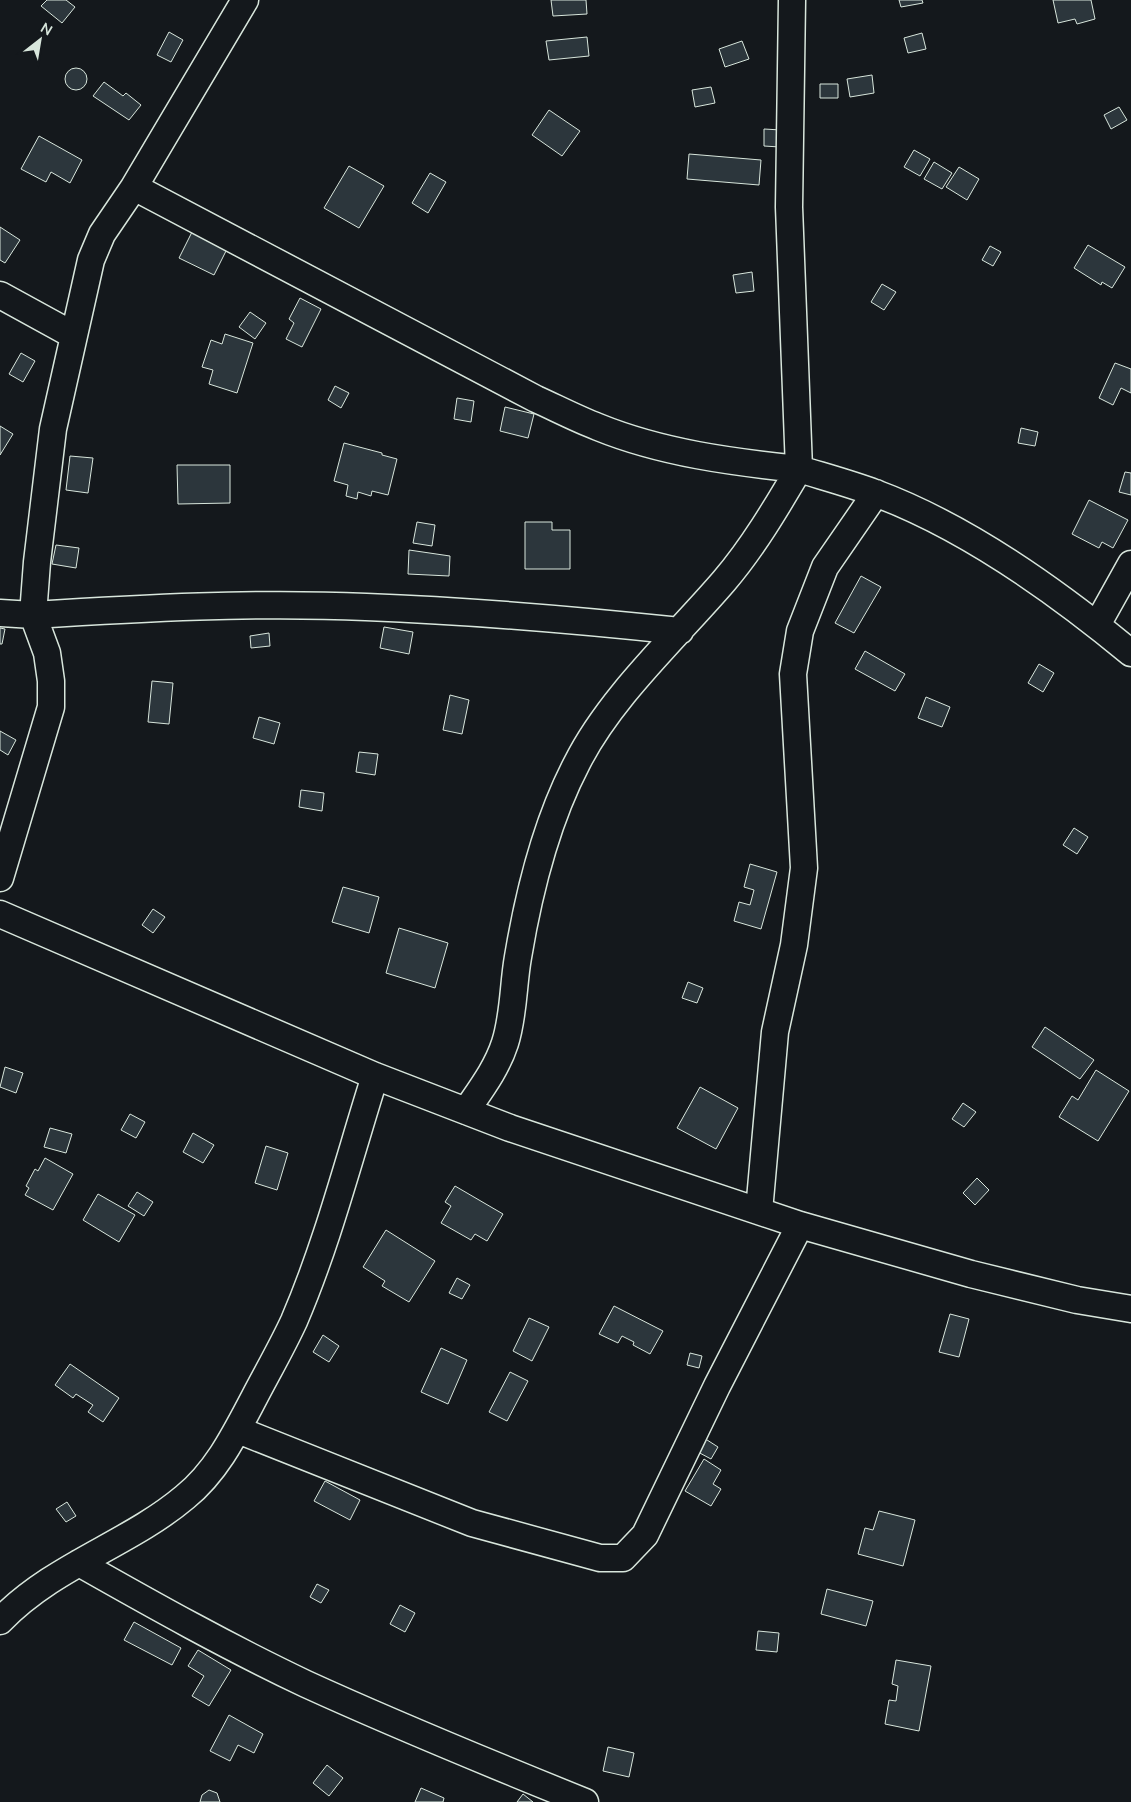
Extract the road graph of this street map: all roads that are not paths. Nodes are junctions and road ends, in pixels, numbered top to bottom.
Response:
1 (246, 0) edge
2 (792, 0) edge
3 (134, 187) junction
4 (0, 295) edge
5 (73, 335) junction
6 (800, 469) junction
7 (876, 493) junction
8 (1131, 564) edge
9 (0, 614) edge
10 (32, 615) junction
11 (1097, 624) junction
12 (680, 631) junction
13 (1131, 653) edge
14 (0, 878) edge
15 (0, 914) edge
16 (375, 1076) junction
17 (466, 1111) junction
18 (759, 1210) junction
19 (800, 1225) junction
20 (1131, 1309) edge
21 (238, 1430) junction
22 (78, 1563) junction
23 (0, 1621) edge
24 (585, 1802) edge

1 - 3 street
2 - 6 street
3 - 5 street
3 - 6 street
4 - 5 street
5 - 10 street
6 - 7 street
6 - 12 street
7 - 11 street
7 - 18 street
8 - 11 street
9 - 10 street
10 - 12 street
10 - 14 street
11 - 13 street
12 - 17 street
15 - 16 street
16 - 17 street
16 - 21 street
17 - 18 street
18 - 19 street
19 - 20 street
19 - 21 street
21 - 22 street
22 - 23 street
22 - 24 street

